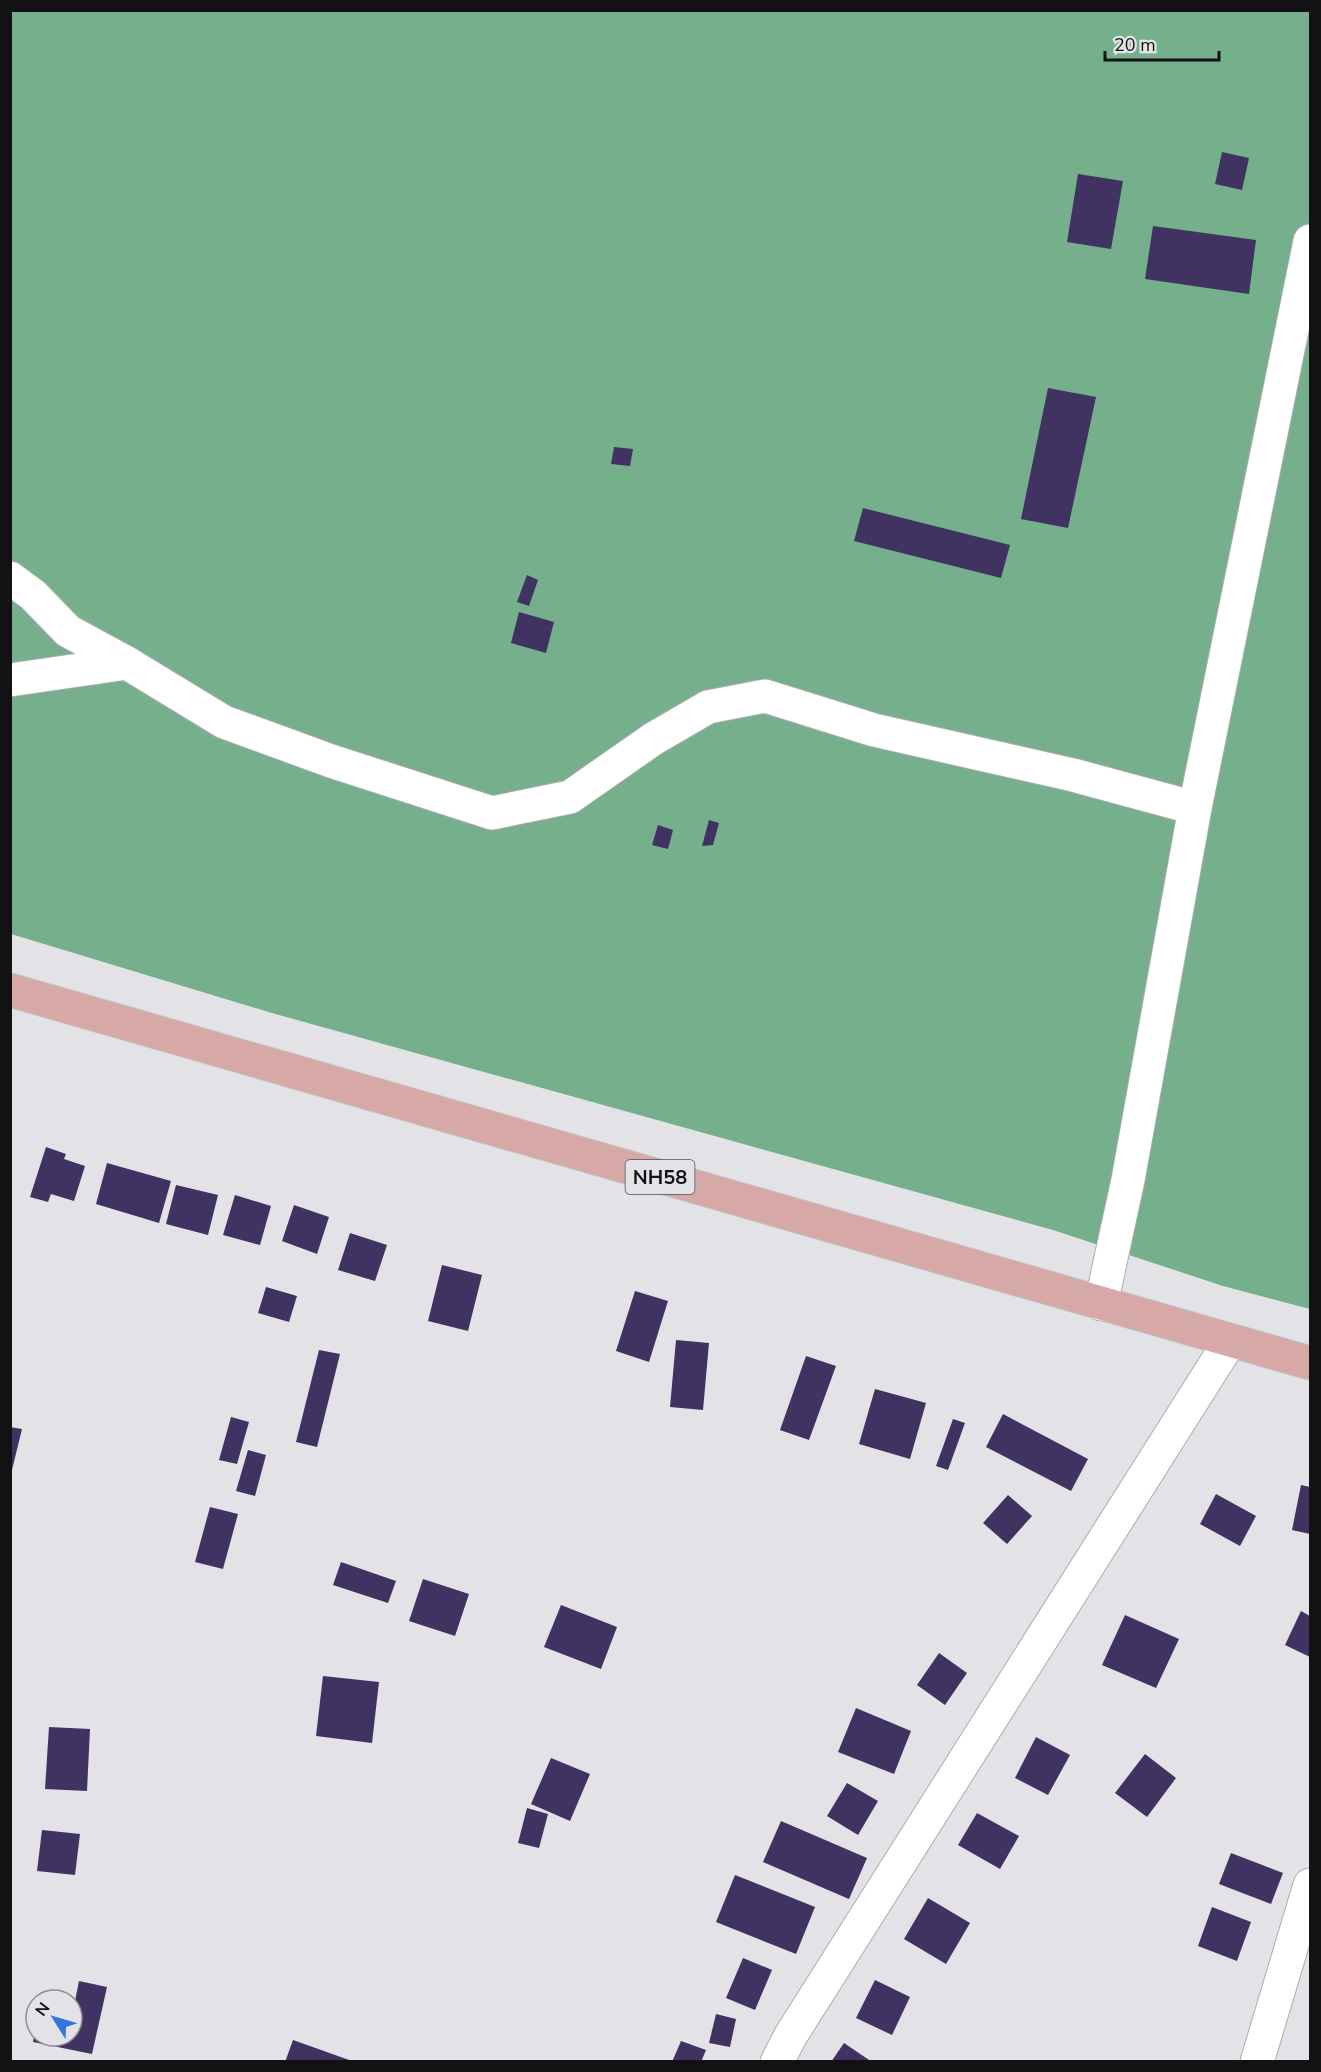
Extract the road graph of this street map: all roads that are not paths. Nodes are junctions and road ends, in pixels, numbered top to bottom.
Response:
1 (1311, 241) edge
2 (10, 578) edge
3 (127, 663) junction
4 (10, 680) edge
5 (1195, 808) junction
6 (10, 990) edge
7 (1101, 1304) junction
8 (1230, 1341) junction
9 (1311, 1363) edge
10 (1311, 1886) edge
11 (777, 2061) edge
12 (1257, 2061) edge

1 - 5 street
2 - 3 street
3 - 4 street
3 - 5 street
5 - 7 street
6 - 7 main road, NH58
7 - 8 main road, NH58
8 - 9 main road, NH58
8 - 11 street
10 - 12 street

